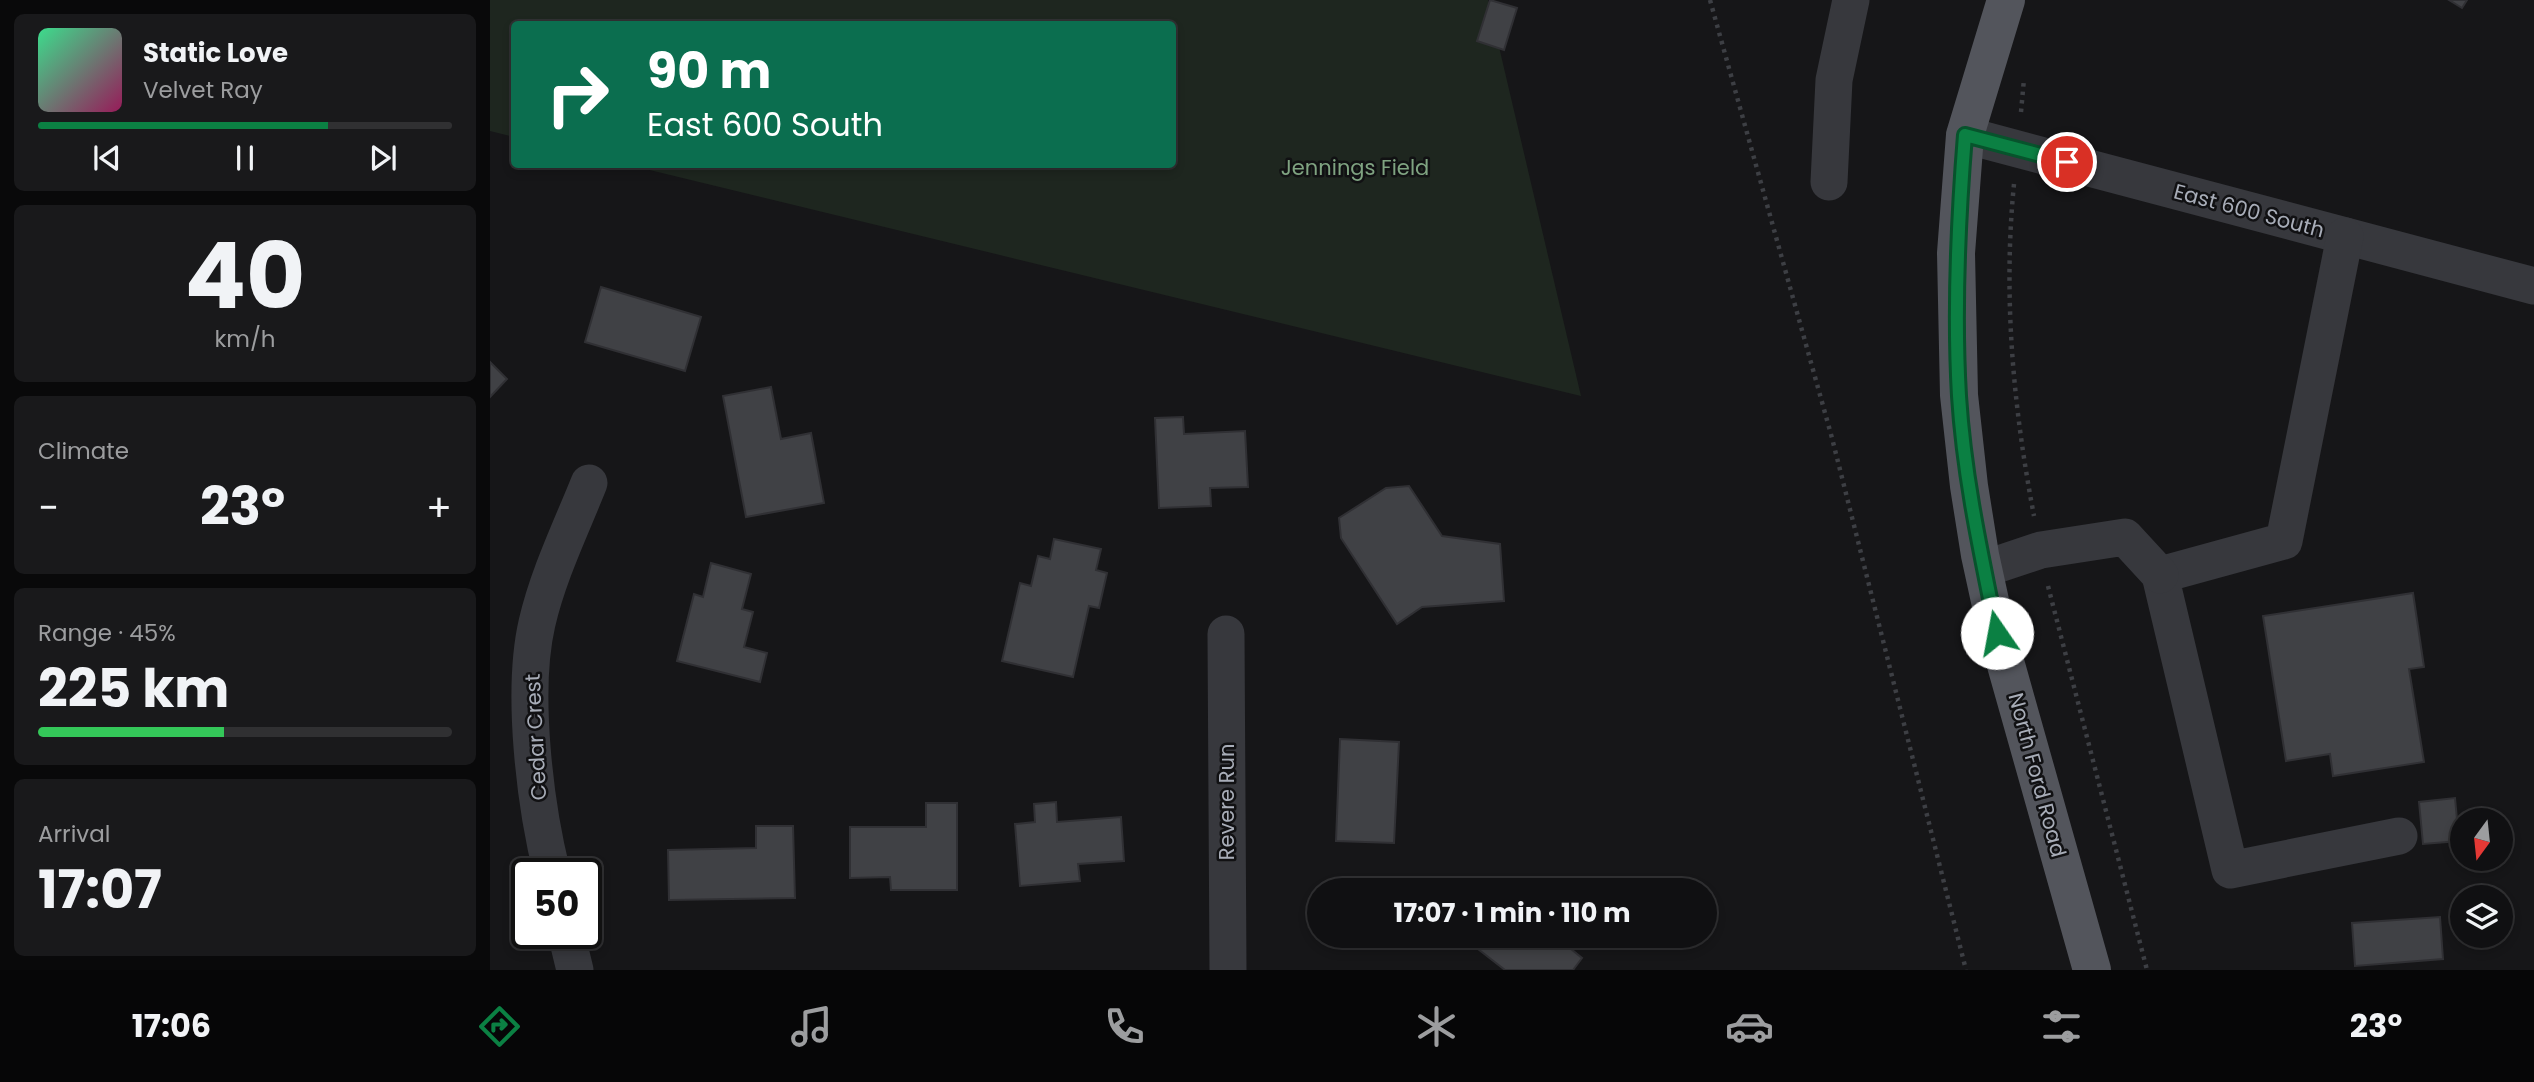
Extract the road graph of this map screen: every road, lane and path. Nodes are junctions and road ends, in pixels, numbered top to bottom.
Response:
1 (1710, 0) edge
2 (1851, 0) edge
3 (2006, 0) edge
4 (1965, 135) junction
5 (1829, 182) dead end
6 (2009, 232) dead end
7 (2345, 236) junction
8 (2534, 286) edge
9 (589, 483) dead end
10 (2040, 550) junction
11 (1984, 569) junction
12 (2160, 575) junction
13 (1226, 634) dead end
14 (2399, 836) dead end
15 (549, 858) edge
16 (570, 949) edge
17 (575, 970) edge
18 (1228, 970) edge
19 (1966, 970) edge
20 (2092, 970) edge
21 (2147, 970) edge

1 - 19 path
2 - 5 street
3 - 4 main road, North Ford Road
4 - 7 street, East 600 South
4 - 11 main road, North Ford Road
6 - 10 path
7 - 8 street, East 600 South
7 - 12 street
9 - 15 street, Cedar Crest
10 - 11 street
10 - 12 street
10 - 21 path
11 - 20 main road, North Ford Road
12 - 14 street
13 - 18 street, Revere Run
16 - 17 street

